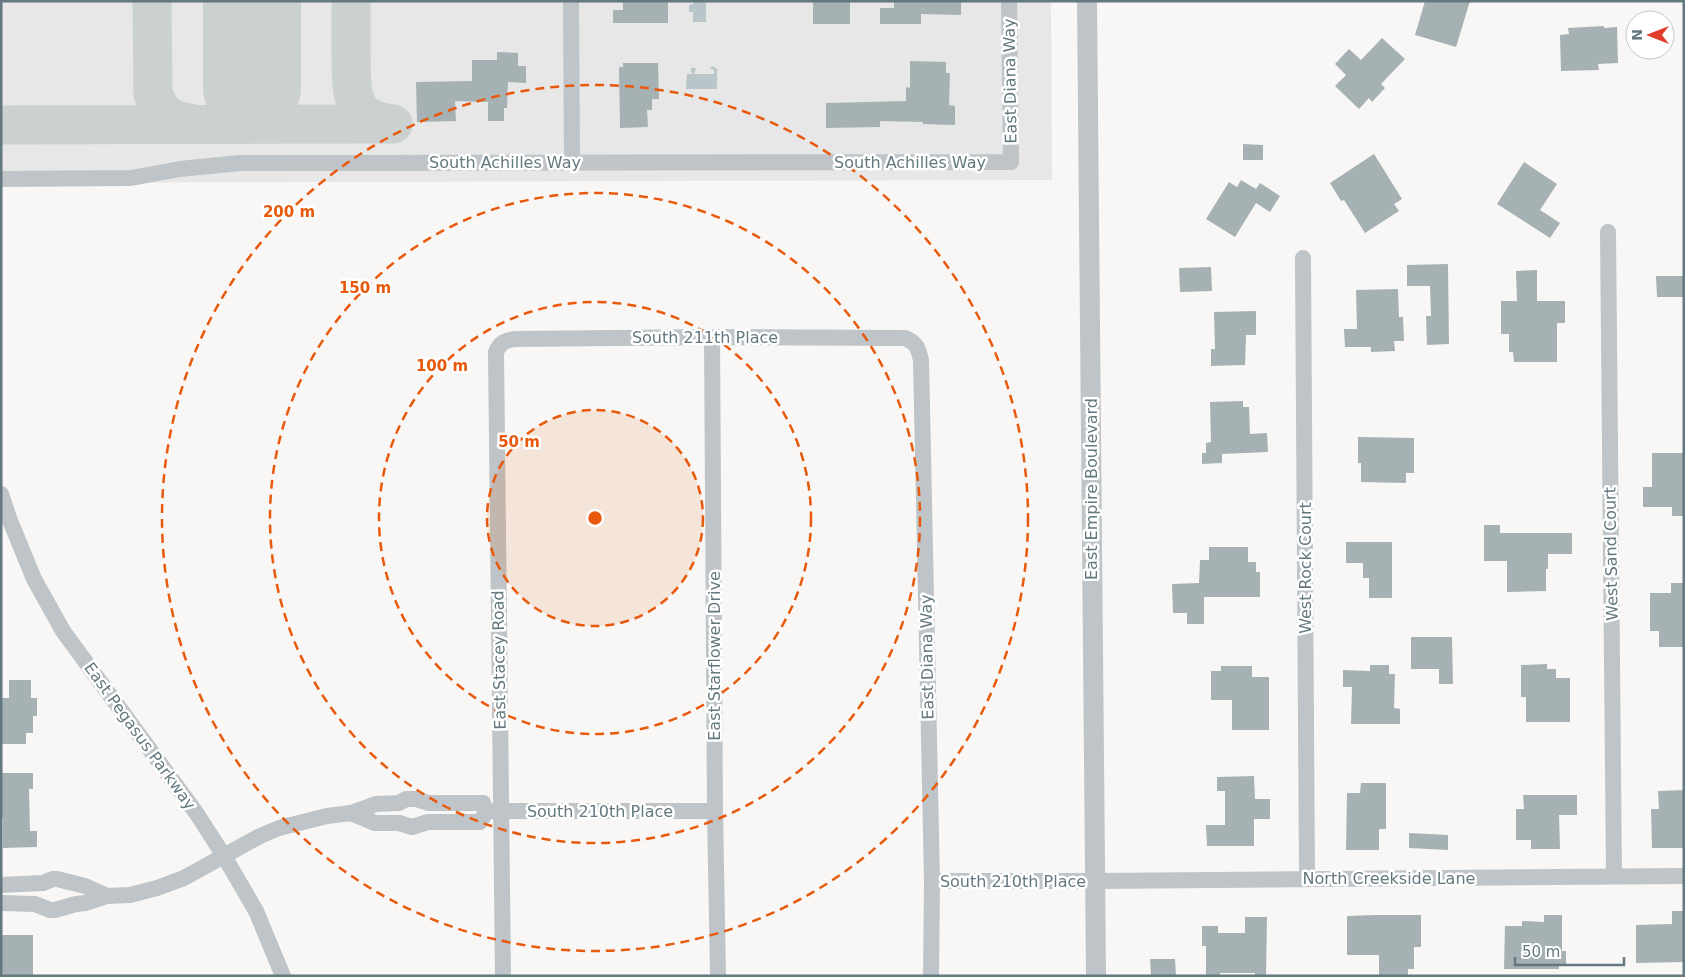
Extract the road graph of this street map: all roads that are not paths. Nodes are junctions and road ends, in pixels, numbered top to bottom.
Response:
1 (571, 1) edge
2 (1009, 1) edge
3 (1087, 1) edge
4 (572, 162) junction
5 (1011, 162) joint
6 (1, 179) edge
7 (1608, 232) dead end
8 (1303, 258) dead end
9 (712, 337) junction
10 (913, 341) joint
11 (499, 345) joint
12 (1, 494) edge
13 (428, 802) junction
14 (493, 811) junction
15 (715, 811) junction
16 (350, 813) junction
17 (428, 822) junction
18 (224, 856) junction
19 (1614, 876) junction
20 (1684, 876) edge
21 (1307, 878) junction
22 (932, 881) junction
23 (1094, 881) junction
24 (43, 883) junction
25 (1, 885) edge
26 (107, 896) junction
27 (1, 904) edge
28 (43, 906) junction
29 (283, 976) edge
30 (503, 976) edge
31 (718, 976) edge
32 (931, 976) edge
33 (1096, 976) edge

1 - 4 street
2 - 5 street, East Diana Way
3 - 23 street, East Empire Boulevard
4 - 5 street, South Achilles Way
4 - 6 street, South Achilles Way
7 - 19 street, West Sand Court
8 - 21 street, West Rock Court
9 - 10 street, South 211th Place
9 - 11 street, South 211th Place
9 - 15 street, East Starflower Drive
10 - 22 street, East Diana Way
11 - 14 street, East Stacey Road
12 - 18 street, East Pegasus Parkway
13 - 14 street, South 210th Place
13 - 16 street, South 210th Place
13 - 17 street
14 - 15 street, South 210th Place
14 - 17 street, South 210th Place
14 - 30 street, East Stacey Road
15 - 31 street, East Starflower Drive
16 - 17 street, South 210th Place
16 - 18 street, South 210th Place
18 - 26 street, South 210th Place
18 - 29 street, East Pegasus Parkway
19 - 20 street, North Creekside Lane
19 - 21 street, North Creekside Lane
21 - 23 street, North Creekside Lane
22 - 23 street, South 210th Place
22 - 32 street, East Diana Way
23 - 33 street, East Empire Boulevard
24 - 25 street, South 210th Place
24 - 26 street, South 210th Place
24 - 28 street
26 - 28 street, South 210th Place
27 - 28 street, South 210th Place

